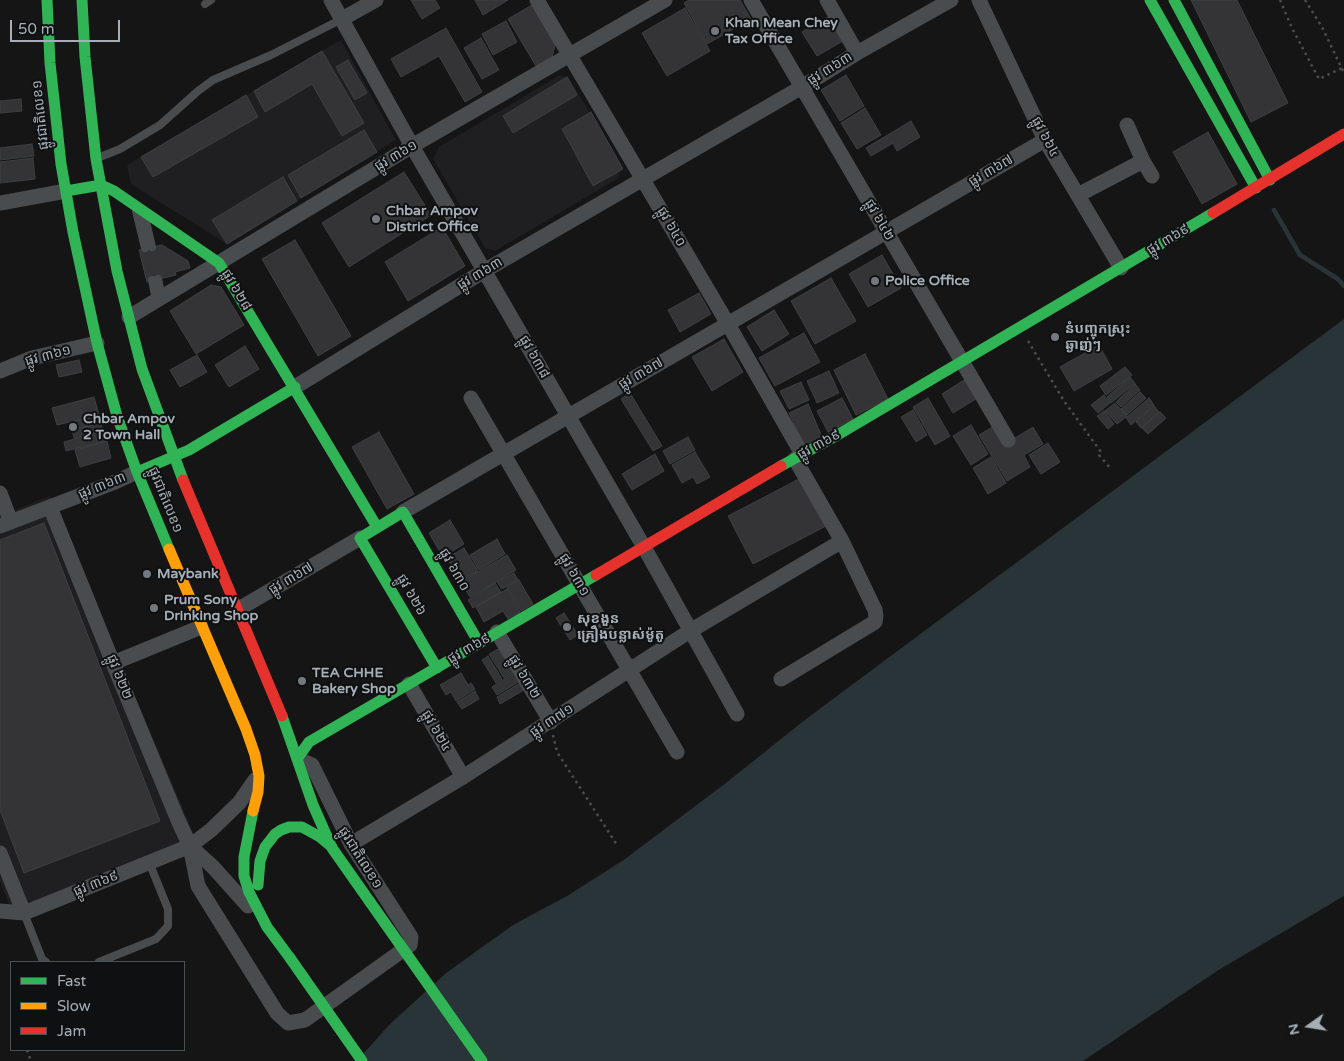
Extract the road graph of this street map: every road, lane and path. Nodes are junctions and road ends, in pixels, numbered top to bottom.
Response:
1 (46, 0) edge
2 (82, 0) edge
3 (331, 0) edge
4 (376, 0) edge
5 (537, 0) edge
6 (665, 0) edge
7 (751, 0) edge
8 (827, 0) edge
9 (951, 0) edge
10 (979, 0) edge
11 (1150, 0) edge
12 (1174, 0) edge
13 (1280, 0) edge
14 (1306, 0) edge
15 (342, 19) junction
16 (857, 53) junction
17 (570, 56) junction
18 (1342, 68) junction
19 (1344, 73) edge
20 (802, 87) junction
21 (1127, 125) dead end
22 (1344, 134) edge
23 (1045, 140) junction
24 (412, 146) junction
25 (96, 159) junction
26 (1143, 161) junction
27 (1152, 176) dead end
28 (642, 178) junction
29 (1270, 180) junction
30 (101, 185) junction
31 (1256, 188) junction
32 (66, 191) junction
33 (1078, 195) junction
34 (0, 202) edge
35 (140, 209) junction
36 (886, 232) junction
37 (148, 248) dead end
38 (219, 262) junction
39 (1120, 268) junction
40 (484, 271) junction
41 (155, 280) dead end
42 (159, 299) junction
43 (128, 317) junction
44 (728, 324) junction
45 (1021, 327) junction
46 (97, 343) junction
47 (962, 361) junction
48 (0, 371) edge
49 (295, 387) junction
50 (471, 398) dead end
51 (568, 416) junction
52 (1008, 440) dead end
53 (504, 453) junction
54 (173, 457) junction
55 (798, 457) junction
56 (1110, 468) dead end
57 (137, 472) junction
58 (0, 493) edge
59 (50, 507) junction
60 (403, 512) junction
61 (6, 524) edge
62 (377, 527) junction
63 (360, 538) junction
64 (842, 541) junction
65 (644, 547) junction
66 (580, 584) junction
67 (237, 610) junction
68 (201, 627) junction
69 (690, 631) junction
70 (497, 632) junction
71 (479, 643) junction
72 (113, 663) junction
73 (436, 668) junction
74 (630, 670) junction
75 (781, 680) dead end
76 (409, 684) junction
77 (737, 714) dead end
78 (551, 722) junction
79 (677, 752) dead end
80 (297, 759) junction
81 (259, 776) junction
82 (464, 777) junction
83 (351, 844) junction
84 (617, 845) dead end
85 (190, 846) junction
86 (332, 848) junction
87 (0, 853) edge
88 (149, 862) junction
89 (0, 911) edge
90 (24, 913) junction
91 (267, 927) junction
92 (45, 961) edge
93 (101, 961) edge
94 (362, 1061) edge
95 (482, 1061) edge

1 - 32 main road, ផ្លូវជាតិលេខ១
2 - 25 main road, ផ្លូវជាតិលេខ១
3 - 15 street, ផ្លូវ ៦៣៨
4 - 15 street
5 - 17 street, ផ្លូវ ៦៤០
6 - 17 street, ផ្លូវ ៣៦១
7 - 20 street, ផ្លូវ ៦៤២
8 - 16 street
9 - 16 street, ផ្លូវ ៣៦៣
10 - 23 street, ផ្លូវ ៦៦៤
11 - 31 main road
12 - 29 main road
13 - 18 path
14 - 18 path
15 - 24 street, ផ្លូវ ៦៣៨
15 - 25 lane
16 - 20 street, ផ្លូវ ៣៦៣
17 - 24 street, ផ្លូវ ៣៦១
17 - 28 street, ផ្លូវ ៦៤០
18 - 19 path
20 - 28 street, ផ្លូវ ៣៦៣
20 - 36 street, ផ្លូវ ៦៤២
21 - 26 street
22 - 29 main road, ផ្លូវ ៣៦៩
23 - 33 street, ផ្លូវ ៦៦៤
23 - 36 street, ផ្លូវ ៣៦៧
24 - 38 street, ផ្លូវ ៣៦១
24 - 40 street, ផ្លូវ ៦៣៨
25 - 30 main road, ផ្លូវជាតិលេខ១
26 - 27 street
26 - 33 street
28 - 40 street, ផ្លូវ ៣៦៣
28 - 44 street, ផ្លូវ ៦៤០
29 - 31 main road, ផ្លូវ ៣៦៩
30 - 32 main road
30 - 35 main road, ផ្លូវ ៦២៨
30 - 43 main road, ផ្លូវជាតិលេខ១
31 - 39 main road, ផ្លូវ ៣៦៩
32 - 34 street
32 - 46 main road, ផ្លូវជាតិលេខ១
33 - 39 street, ផ្លូវ ៦៦៤
35 - 37 lane
35 - 38 main road, ផ្លូវ ៦២៨
36 - 44 street, ផ្លូវ ៣៦៧
36 - 47 street, ផ្លូវ ៦៤២
38 - 42 street, ផ្លូវ ៣៦១
38 - 49 main road, ផ្លូវ ៦២៨
39 - 45 main road, ផ្លូវ ៣៦៩
40 - 49 street, ផ្លូវ ៣៦៣
40 - 51 street, ផ្លូវ ៦៣៨
41 - 42 lane
42 - 43 street, ផ្លូវ ៣៦១
43 - 54 main road, ផ្លូវជាតិលេខ១
44 - 51 street, ផ្លូវ ៣៦៧
44 - 55 street, ផ្លូវ ៦៤០
45 - 47 main road, ផ្លូវ ៣៦៩
45 - 56 path
46 - 48 street, ផ្លូវ ៣៦១
46 - 57 main road, ផ្លូវជាតិលេខ១
47 - 52 street, ផ្លូវ ៦៤២
47 - 55 main road, ផ្លូវ ៣៦៩
49 - 54 main road, ផ្លូវ ៣៦៣
49 - 62 main road, ផ្លូវ ៦២៨
50 - 53 street, ផ្លូវ ៦៣១
51 - 53 street, ផ្លូវ ៣៦៧
51 - 65 street, ផ្លូវ ៦៣៨
53 - 60 street, ផ្លូវ ៣៦៧
53 - 66 street, ផ្លូវ ៦៣១
54 - 57 main road, ផ្លូវ ៣៦៣
54 - 67 main road, ផ្លូវជាតិលេខ១
55 - 64 street, ផ្លូវ ៦៤០
55 - 65 main road, ផ្លូវ ៣៦៩
57 - 59 street, ផ្លូវ ៣៦៣
57 - 68 main road, ផ្លូវជាតិលេខ១
58 - 61 street
59 - 61 street, ផ្លូវ ៣៦៣
59 - 72 street, ផ្លូវ ៦២២
60 - 62 main road, ផ្លូវ ៣៦៧
60 - 71 main road, ផ្លូវ ៦៣០
62 - 63 main road, ផ្លូវ ៣៦៧
63 - 67 street, ផ្លូវ ៣៦៧
63 - 73 main road, ផ្លូវ ៦២៦
64 - 69 street, ផ្លូវ ៣៧១
64 - 75 street, ផ្លូវ ៦៤០
65 - 66 main road, ផ្លូវ ៣៦៩
65 - 69 street, ផ្លូវ ៦៣៨
66 - 70 main road, ផ្លូវ ៣៦៩
66 - 74 street, ផ្លូវ ៦៣១
67 - 80 main road, ផ្លូវជាតិលេខ១
68 - 72 street
68 - 81 main road, ផ្លូវជាតិលេខ១
69 - 74 street, ផ្លូវ ៣៧១
69 - 77 street, ផ្លូវ ៦៣៨
70 - 71 main road, ផ្លូវ ៣៦៩
70 - 78 street, ផ្លូវ ៦៣២
71 - 73 main road, ផ្លូវ ៣៦៩
72 - 85 street, ផ្លូវ ៦២២
73 - 76 main road, ផ្លូវ ៣៦៩
74 - 78 street, ផ្លូវ ៣៧១
74 - 79 street, ផ្លូវ ៦៣១
76 - 80 main road, ផ្លូវ ៣៦៩
76 - 82 street, ផ្លូវ ៦២៤
78 - 82 street, ផ្លូវ ៣៧១
78 - 84 path
80 - 83 street
80 - 86 main road, ផ្លូវជាតិលេខ១
81 - 85 street, ផ្លូវ ៣៦៩
81 - 91 main road, ផ្លូវជាតិលេខ១
82 - 83 street, ផ្លូវ ៣៧១
83 - 85 street
85 - 88 street, ផ្លូវ ៣៦៩
85 - 91 street
86 - 91 main road
86 - 95 main road, ផ្លូវជាតិលេខ១, bridge
87 - 90 street
88 - 90 street, ផ្លូវ ៣៦៩
88 - 93 lane
89 - 90 street, ផ្លូវ ៣៦៩
90 - 92 lane
91 - 94 main road, ផ្លូវជាតិលេខ១, bridge

